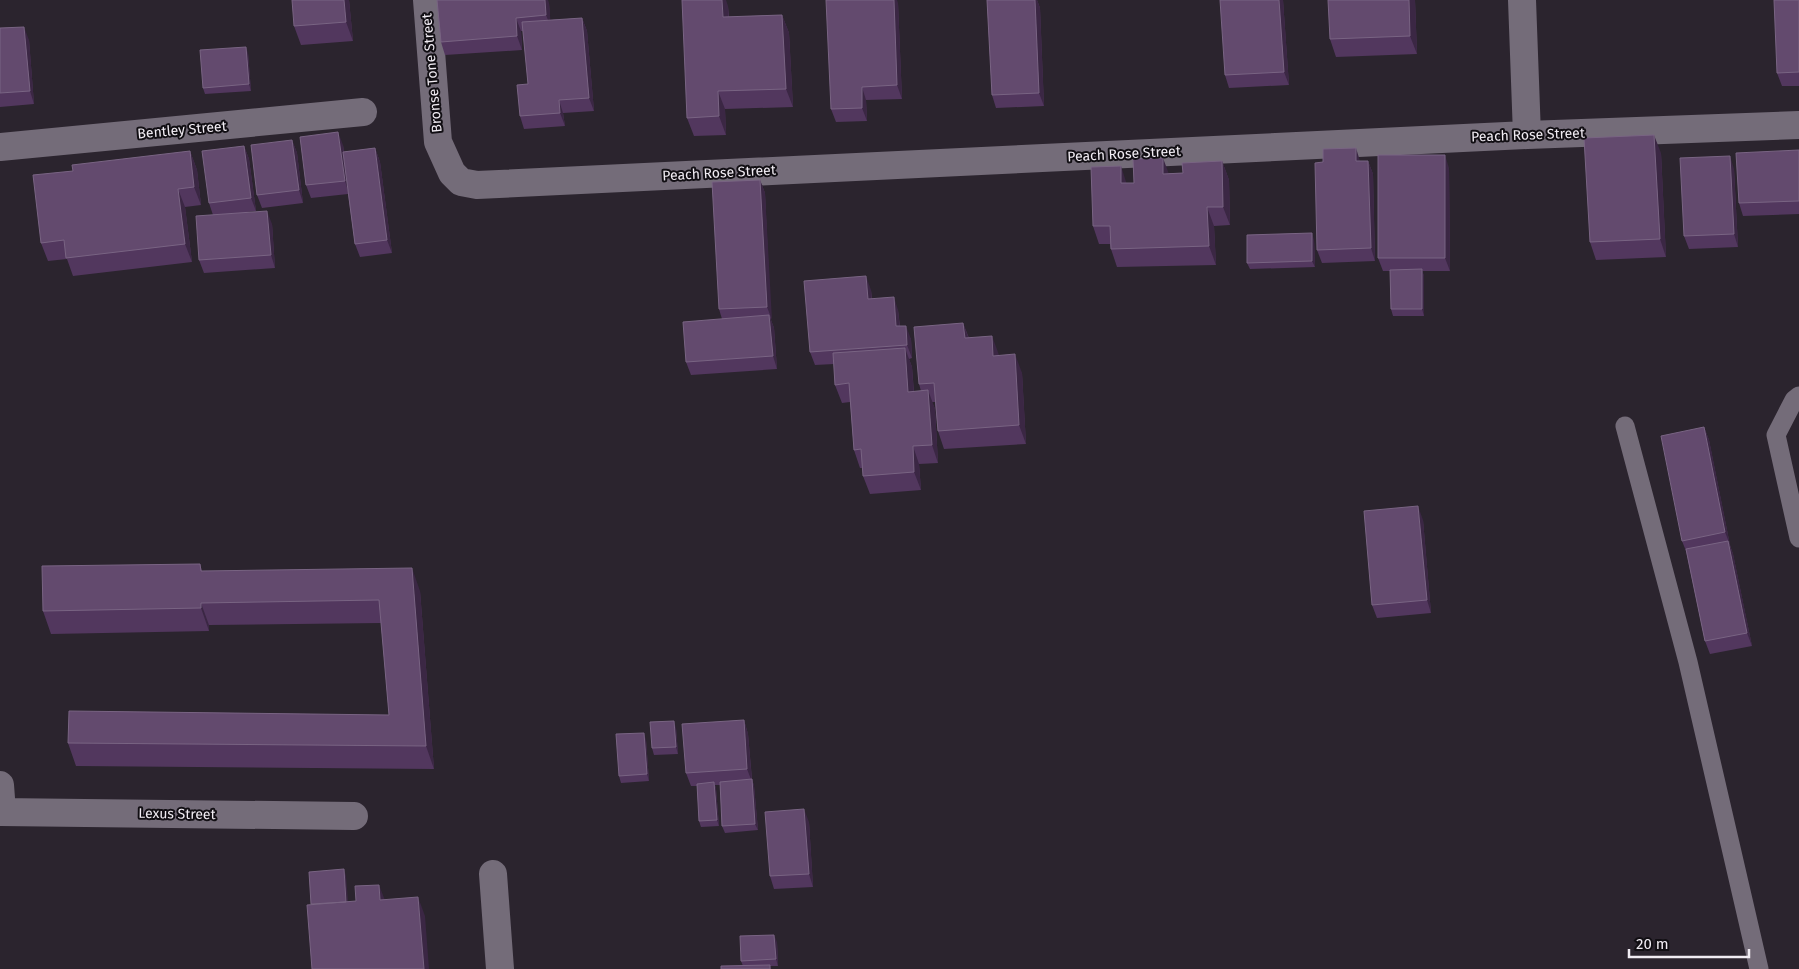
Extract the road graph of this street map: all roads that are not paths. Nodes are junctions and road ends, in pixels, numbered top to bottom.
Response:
1 (426, 0) edge
2 (1522, 0) edge
3 (363, 112) dead end
4 (1799, 125) edge
5 (1527, 135) junction
6 (0, 147) edge
7 (452, 173) joint
8 (1799, 396) edge
9 (1625, 426) dead end
10 (1799, 538) edge
11 (0, 785) edge
12 (1, 812) edge
13 (354, 816) dead end
14 (494, 874) dead end
15 (500, 969) edge
16 (1759, 969) edge

1 - 7 street, Bronse Tone Street
2 - 5 street
3 - 6 street, Bentley Street
4 - 5 street, Peach Rose Street
5 - 7 street, Peach Rose Street
8 - 10 lane
9 - 16 lane
11 - 12 street
12 - 13 street, Lexus Street
14 - 15 street

